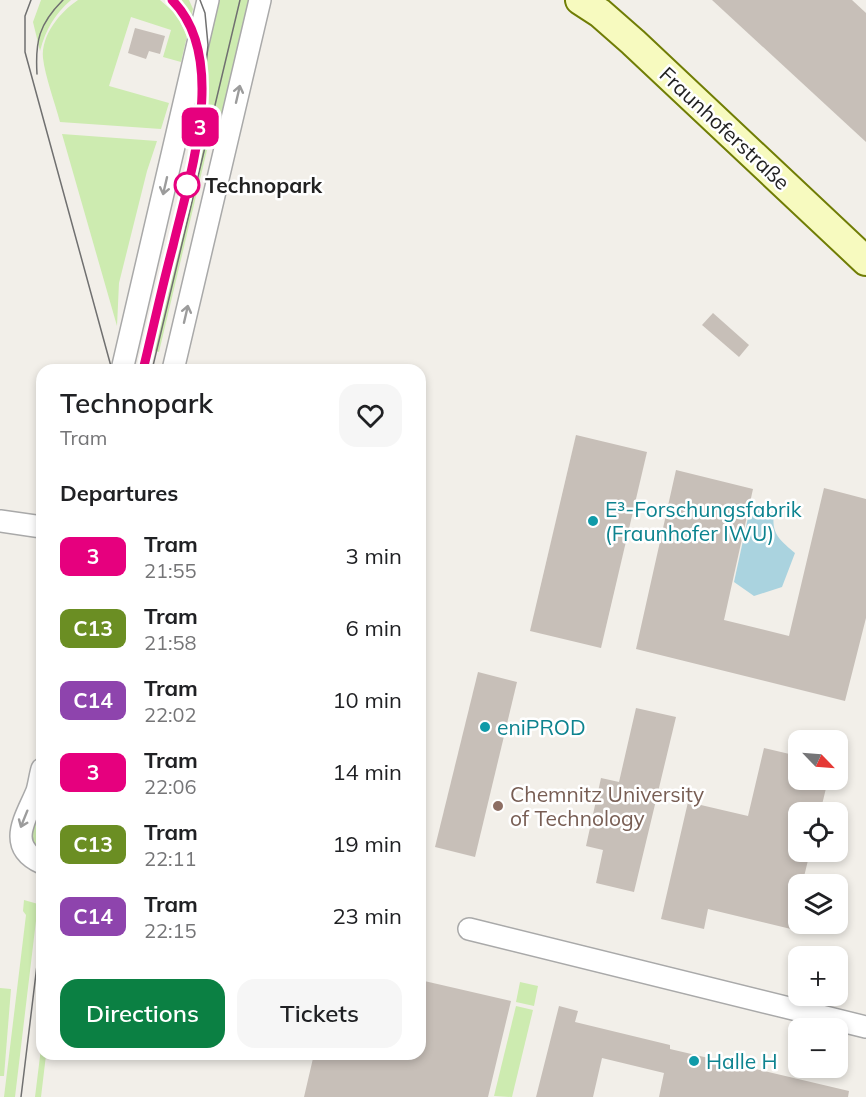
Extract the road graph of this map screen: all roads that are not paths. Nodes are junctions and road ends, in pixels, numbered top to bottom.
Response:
1 (208, 0) edge
2 (260, 0) edge
3 (580, 0) edge
4 (866, 261) edge
5 (123, 364) edge
6 (173, 364) edge
7 (0, 520) edge
8 (36, 525) edge
9 (36, 794) edge
10 (36, 860) edge
11 (469, 929) dead end
12 (866, 1027) edge

1 -> 5 street
6 -> 2 street
3 - 4 main road, Fraunhoferstraße
7 - 8 street
9 -> 10 street
11 - 12 street

